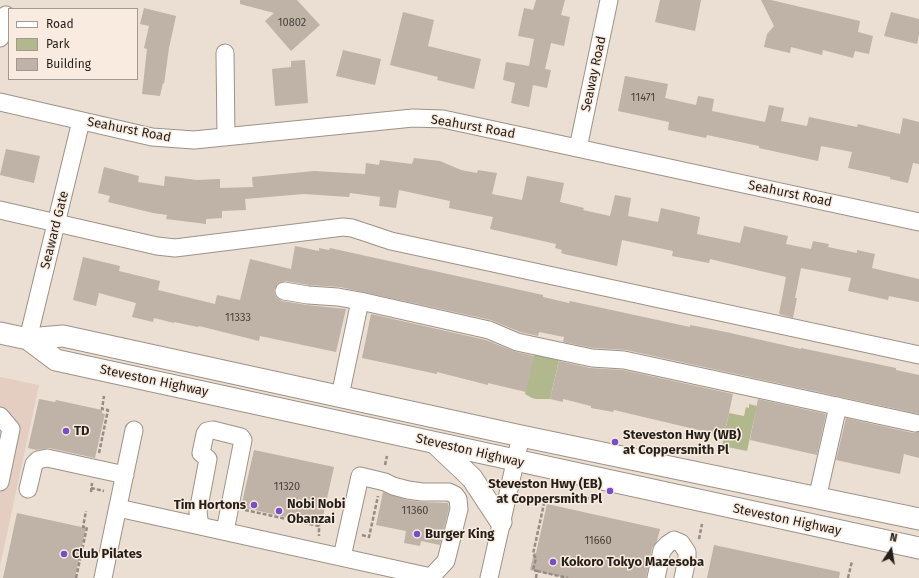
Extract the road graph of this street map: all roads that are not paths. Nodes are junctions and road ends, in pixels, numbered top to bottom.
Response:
1 (609, 0) edge
2 (6, 15) dead end
3 (0, 38) edge
4 (225, 53) dead end
5 (0, 102) edge
6 (81, 121) junction
7 (226, 137) junction
8 (578, 148) junction
9 (0, 210) edge
10 (919, 222) edge
11 (57, 223) junction
12 (284, 291) dead end
13 (360, 301) junction
14 (0, 333) edge
15 (28, 339) junction
16 (919, 355) edge
17 (340, 396) junction
18 (838, 406) junction
19 (0, 416) edge
20 (915, 423) dead end
21 (134, 430) dead end
22 (521, 436) junction
23 (435, 443) junction
24 (516, 461) junction
25 (125, 475) junction
26 (0, 482) edge
27 (28, 489) dead end
28 (817, 499) junction
29 (118, 508) junction
30 (919, 520) edge
31 (500, 522) junction
32 (200, 526) junction
33 (225, 531) junction
34 (919, 548) edge
35 (342, 557) junction
36 (103, 578) edge
37 (489, 578) edge
38 (656, 578) edge
39 (683, 578) edge

1 - 8 street, Seaway Road
2 - 3 street
4 - 7 street
5 - 6 street, Seahurst Road
6 - 7 street, Seahurst Road
6 - 11 street, Seaward Gate
7 - 8 street, Seahurst Road
8 - 10 street, Seahurst Road
9 - 11 street
11 - 15 street, Seaward Gate
11 - 16 street
12 - 13 street
13 - 17 street
13 - 18 street
14 - 15 main road, Steveston Highway
15 - 17 main road, Steveston Highway
15 - 23 main road, Steveston Highway
17 - 22 main road, Steveston Highway
18 - 20 street
18 - 28 street
19 - 26 street
21 - 25 street
22 - 24 street
22 - 28 main road, Steveston Highway
23 - 24 main road, Steveston Highway
23 - 31 main road
24 - 31 street
24 - 34 main road, Steveston Highway
25 - 27 street
25 - 29 street
28 - 30 main road, Steveston Highway
29 - 32 street
29 - 36 street
31 - 37 street
32 - 33 street
32 - 33 street
33 - 35 street
35 - 35 street
38 - 39 street

